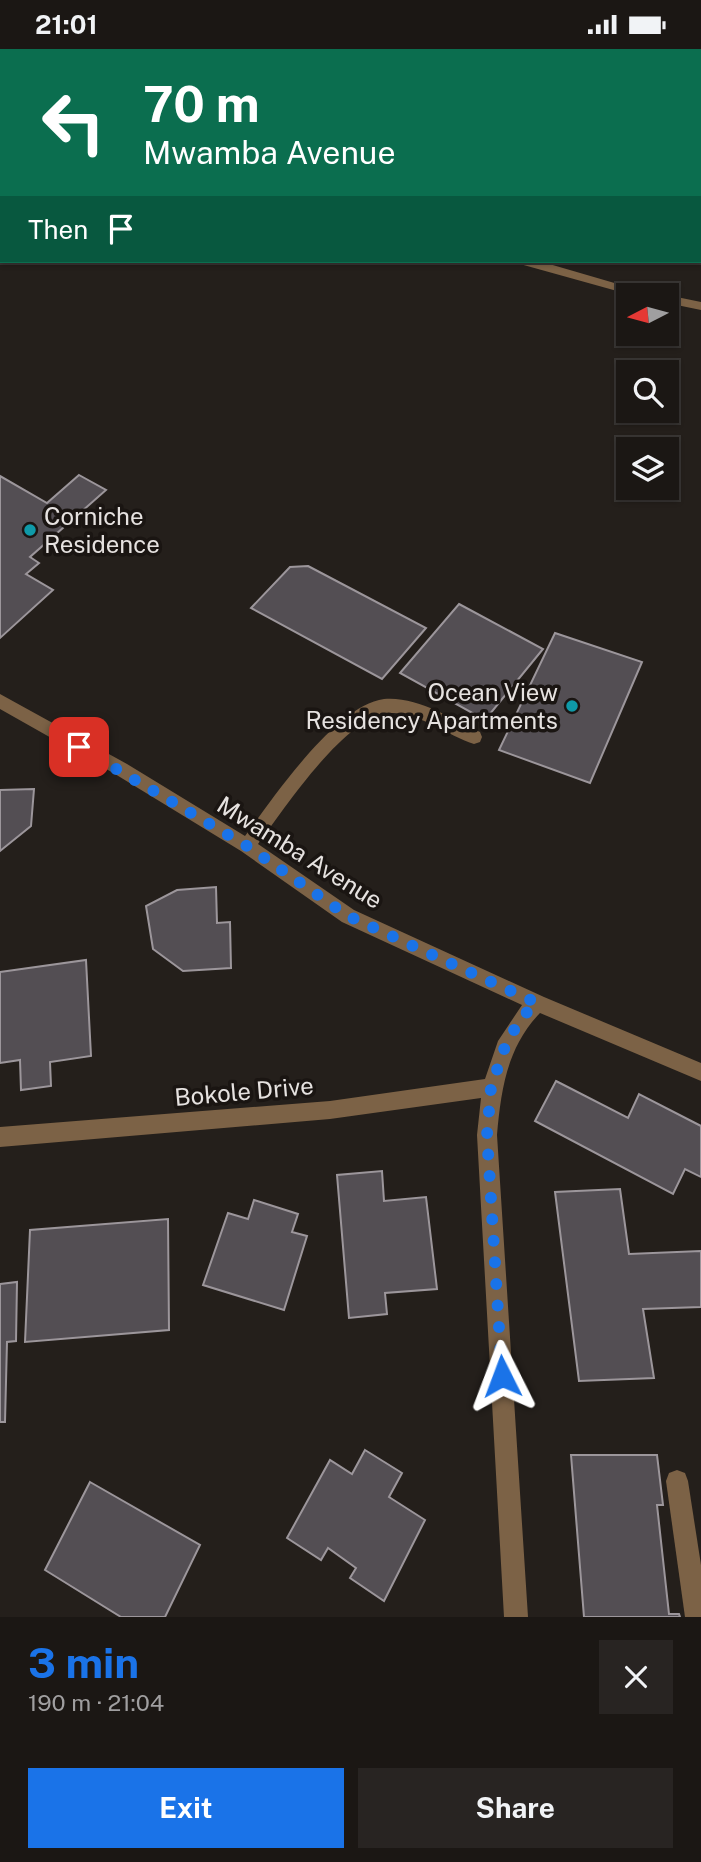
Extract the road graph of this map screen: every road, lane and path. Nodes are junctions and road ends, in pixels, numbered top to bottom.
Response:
1 (532, 263) edge
2 (616, 286) edge
3 (679, 301) edge
4 (701, 306) edge
5 (0, 701) edge
6 (474, 737) dead end
7 (247, 846) junction
8 (537, 1003) junction
9 (701, 1072) edge
10 (491, 1087) junction
11 (0, 1137) edge
12 (677, 1481) dead end
13 (516, 1617) edge
14 (697, 1617) edge

1 - 2 street
3 - 4 street
5 - 7 street, Mwamba Avenue
6 - 7 street
7 - 8 street, Mwamba Avenue
8 - 9 street, Mwamba Avenue
8 - 10 street
10 - 11 street, Bokole Drive
10 - 13 street
12 - 14 street

